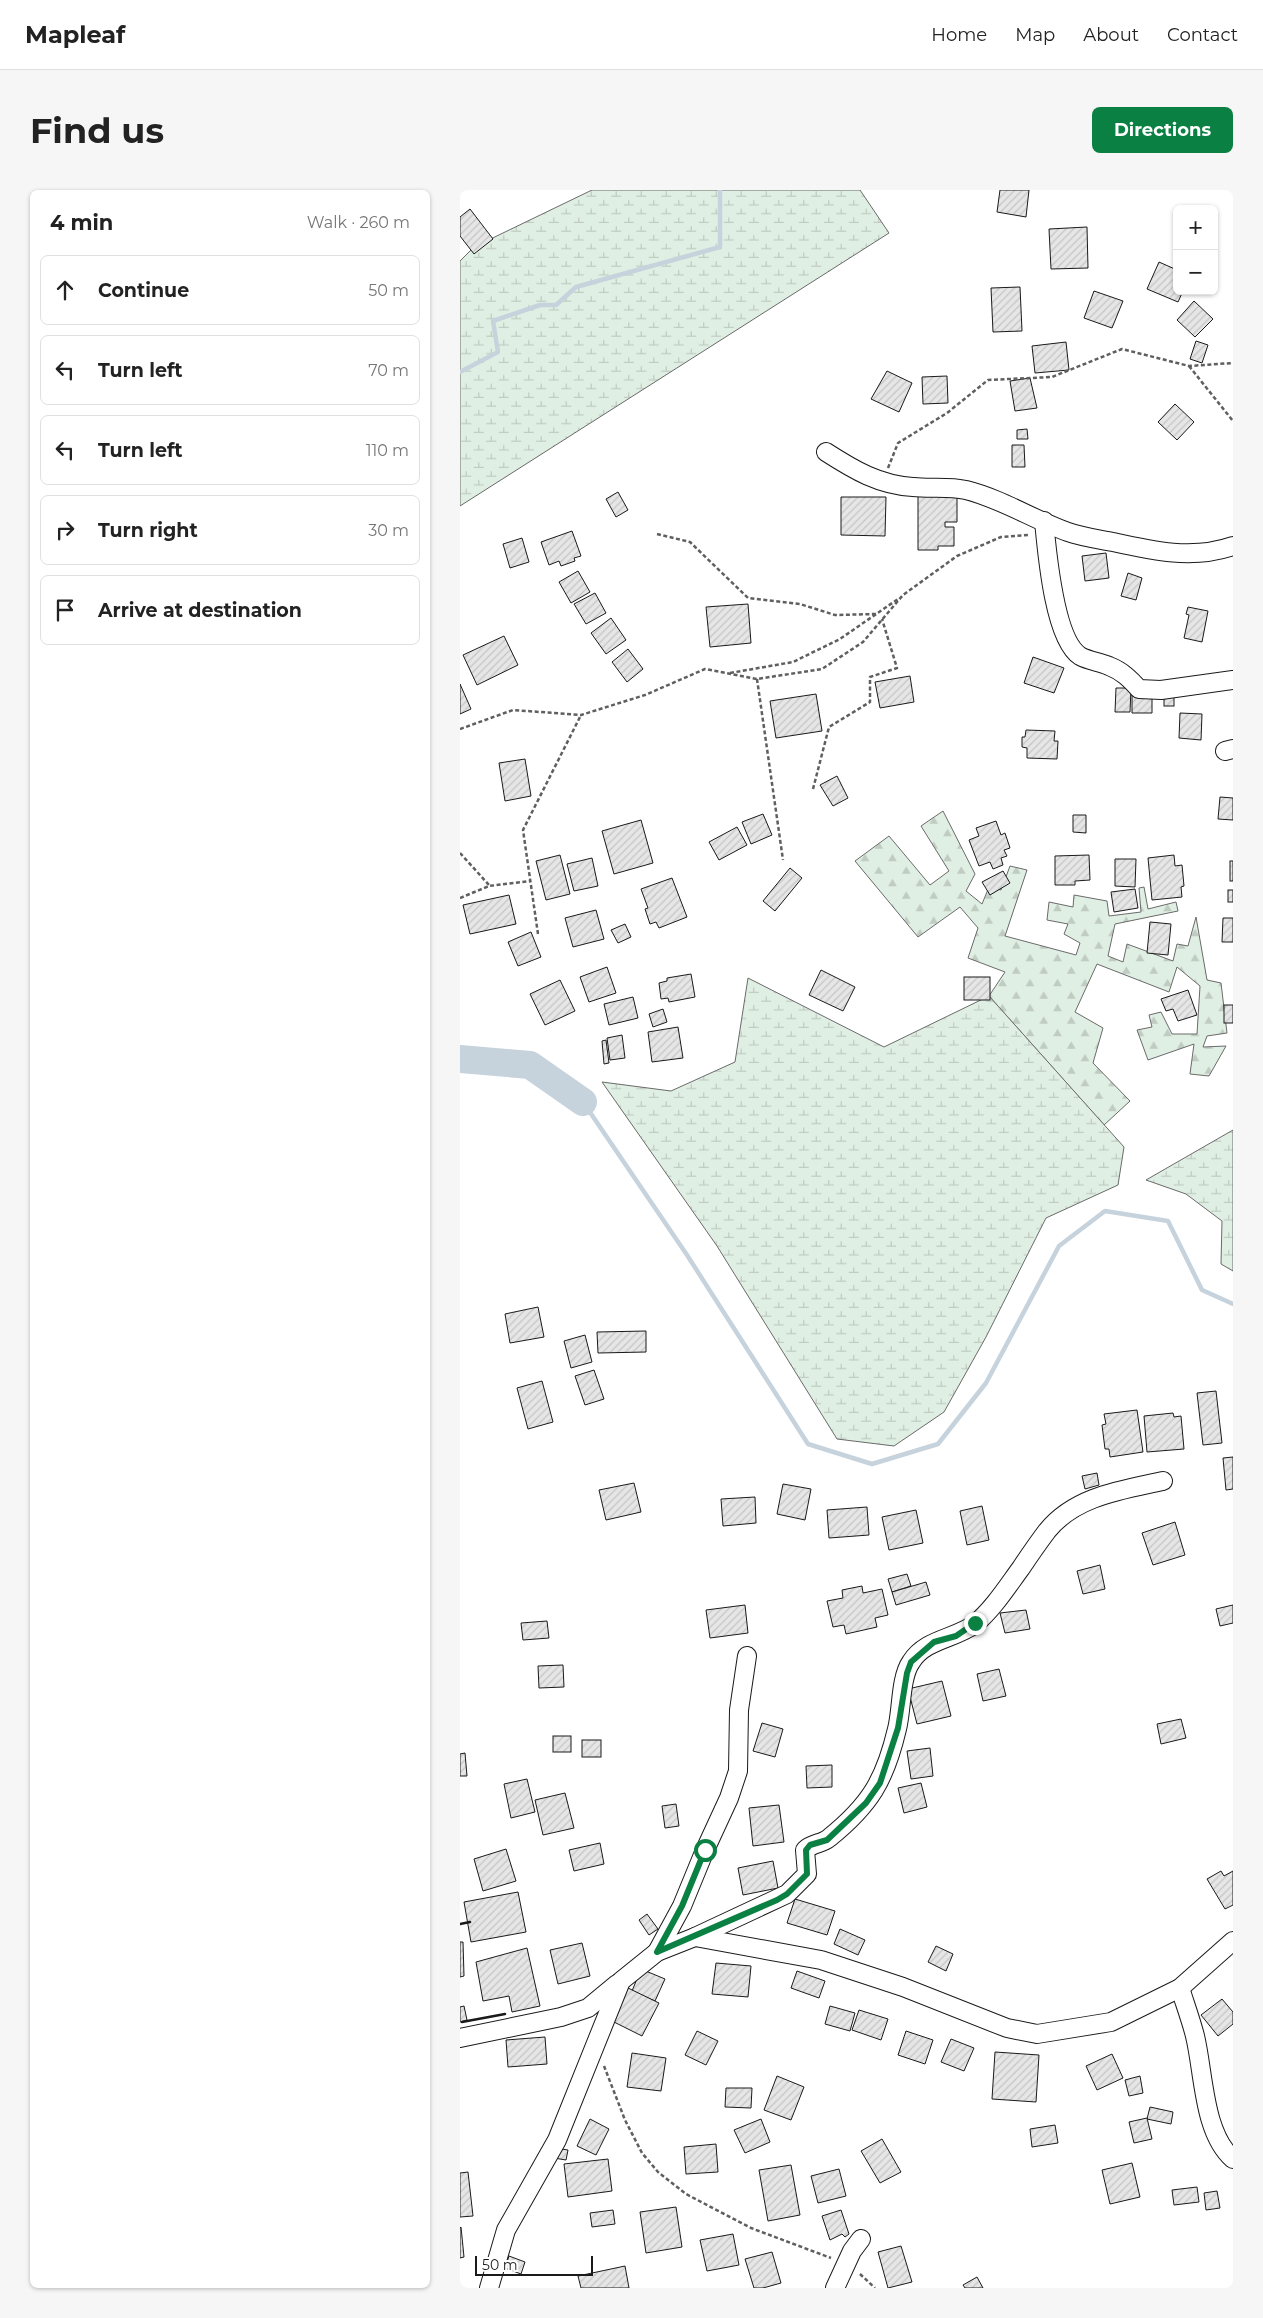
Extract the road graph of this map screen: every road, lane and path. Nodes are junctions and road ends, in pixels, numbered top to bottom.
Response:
1 (1233, 363) edge
2 (1189, 366) junction
3 (1233, 421) edge
4 (826, 452) dead end
5 (882, 483) junction
6 (1044, 527) junction
7 (658, 534) dead end
8 (1233, 546) edge
9 (903, 595) junction
10 (876, 614) junction
11 (882, 619) junction
12 (728, 674) junction
13 (757, 679) junction
14 (1233, 680) edge
15 (580, 715) junction
16 (460, 729) edge
17 (814, 789) dead end
18 (460, 853) edge
19 (783, 860) dead end
20 (530, 881) junction
21 (489, 886) junction
22 (460, 898) edge
23 (538, 934) dead end
24 (1163, 1481) dead end
25 (747, 1656) dead end
26 (695, 1937) junction
27 (1233, 1941) edge
28 (657, 1952) junction
29 (621, 1981) junction
30 (1180, 1988) junction
31 (460, 2038) edge
32 (603, 2063) dead end
33 (1233, 2160) edge
34 (861, 2239) dead end
35 (846, 2265) junction
36 (489, 2288) edge
37 (835, 2288) edge
38 (875, 2288) edge

1 - 2 path
2 - 3 path
2 - 5 path
4 - 5 street
5 - 6 street
6 - 8 street
6 - 9 path
6 - 14 street
7 - 10 path
9 - 10 path
9 - 11 path
10 - 12 path
11 - 13 path
11 - 17 path
12 - 13 path
12 - 15 path
13 - 19 path
15 - 16 path
15 - 20 path
18 - 21 path
20 - 21 path
20 - 23 path
21 - 22 path
24 - 26 street
25 - 28 street
26 - 28 street
26 - 30 street
27 - 30 street
28 - 29 street
29 - 31 street
29 - 36 street
30 - 33 street
32 - 35 path
34 - 35 street
35 - 37 street
35 - 38 path

